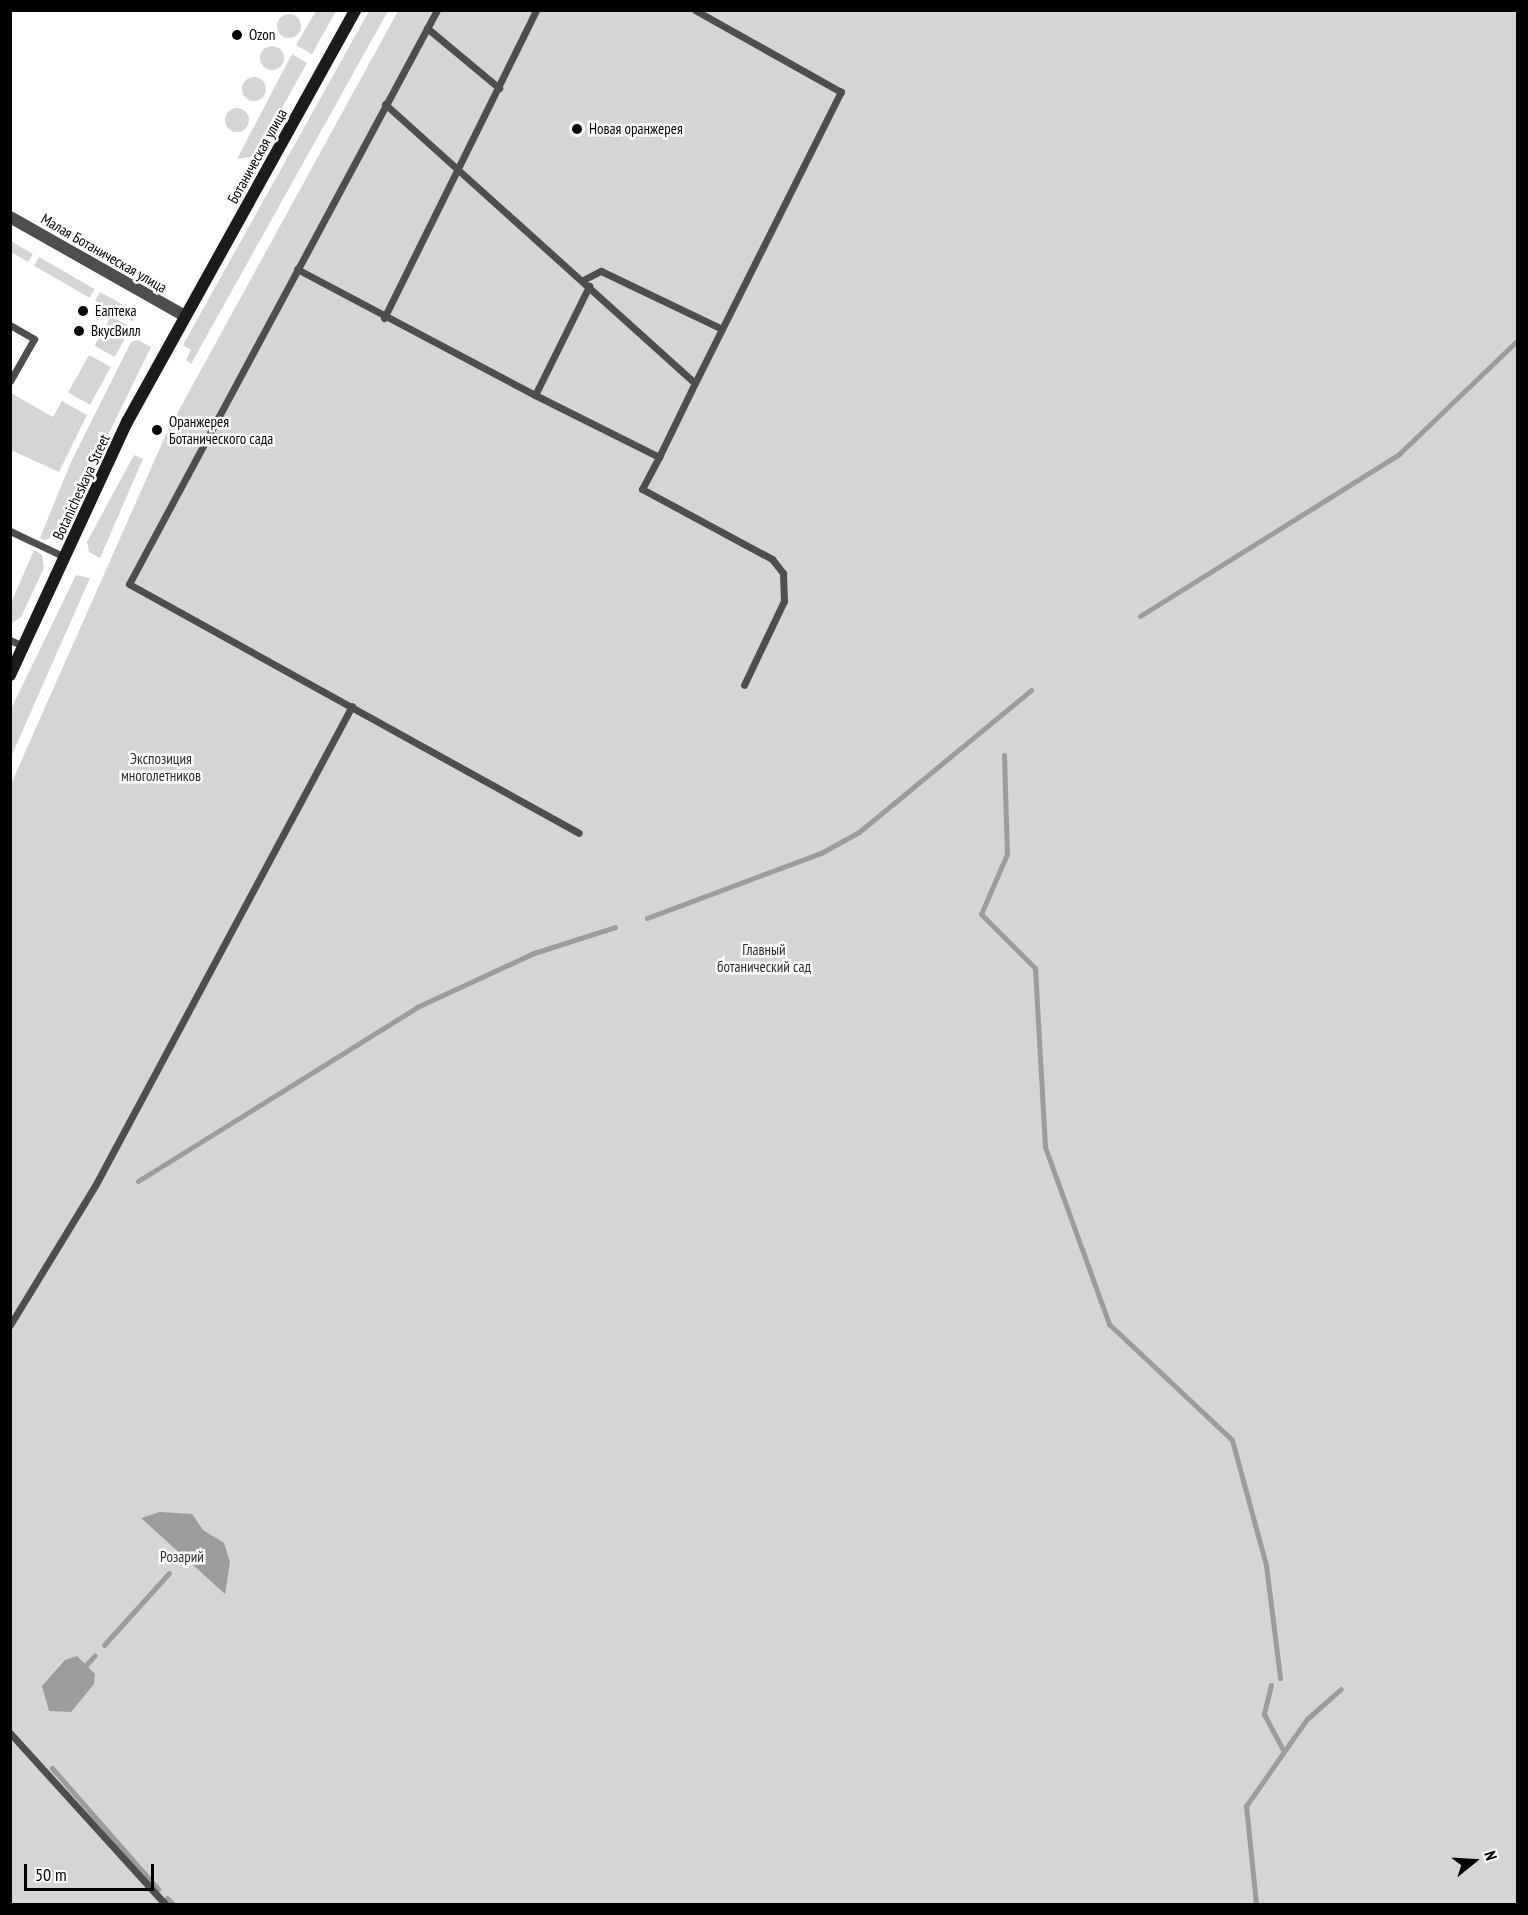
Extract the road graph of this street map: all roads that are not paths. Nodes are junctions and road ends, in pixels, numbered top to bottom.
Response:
1 (355, 10) edge
2 (437, 10) edge
3 (536, 10) edge
4 (695, 10) edge
5 (427, 28) junction
6 (499, 88) junction
7 (385, 104) junction
8 (461, 171) junction
9 (11, 220) edge
10 (297, 269) junction
11 (583, 280) junction
12 (589, 286) junction
13 (183, 315) junction
14 (384, 318) junction
15 (10, 326) edge
16 (722, 329) junction
17 (10, 381) edge
18 (695, 383) junction
19 (535, 394) junction
20 (659, 457) junction
21 (10, 531) edge
22 (65, 556) junction
23 (10, 640) edge
24 (23, 646) junction
25 (10, 675) edge
26 (744, 685) dead end
27 (352, 706) junction
28 (579, 833) dead end
29 (10, 1325) edge
30 (10, 1733) edge
31 (165, 1905) edge

1 - 13 main road, Ботаническая улица
2 - 5 lane
3 - 6 lane
4 - 16 lane
5 - 6 lane
5 - 7 lane
6 - 8 lane
7 - 8 lane
7 - 10 lane
8 - 11 lane
8 - 14 lane
9 - 13 street, Малая Ботаническая улица
10 - 14 lane
10 - 27 lane
11 - 12 lane
11 - 16 lane
12 - 18 lane
12 - 19 lane
13 - 22 main road, Botanicheskaya Street
14 - 19 lane
15 - 17 lane
16 - 18 lane
18 - 20 lane
19 - 20 lane
20 - 26 lane
21 - 22 lane
22 - 24 main road, Botanicheskaya Street
23 - 24 lane
24 - 25 main road, Botanicheskaya Street
27 - 28 lane
27 - 29 lane
30 - 31 lane

